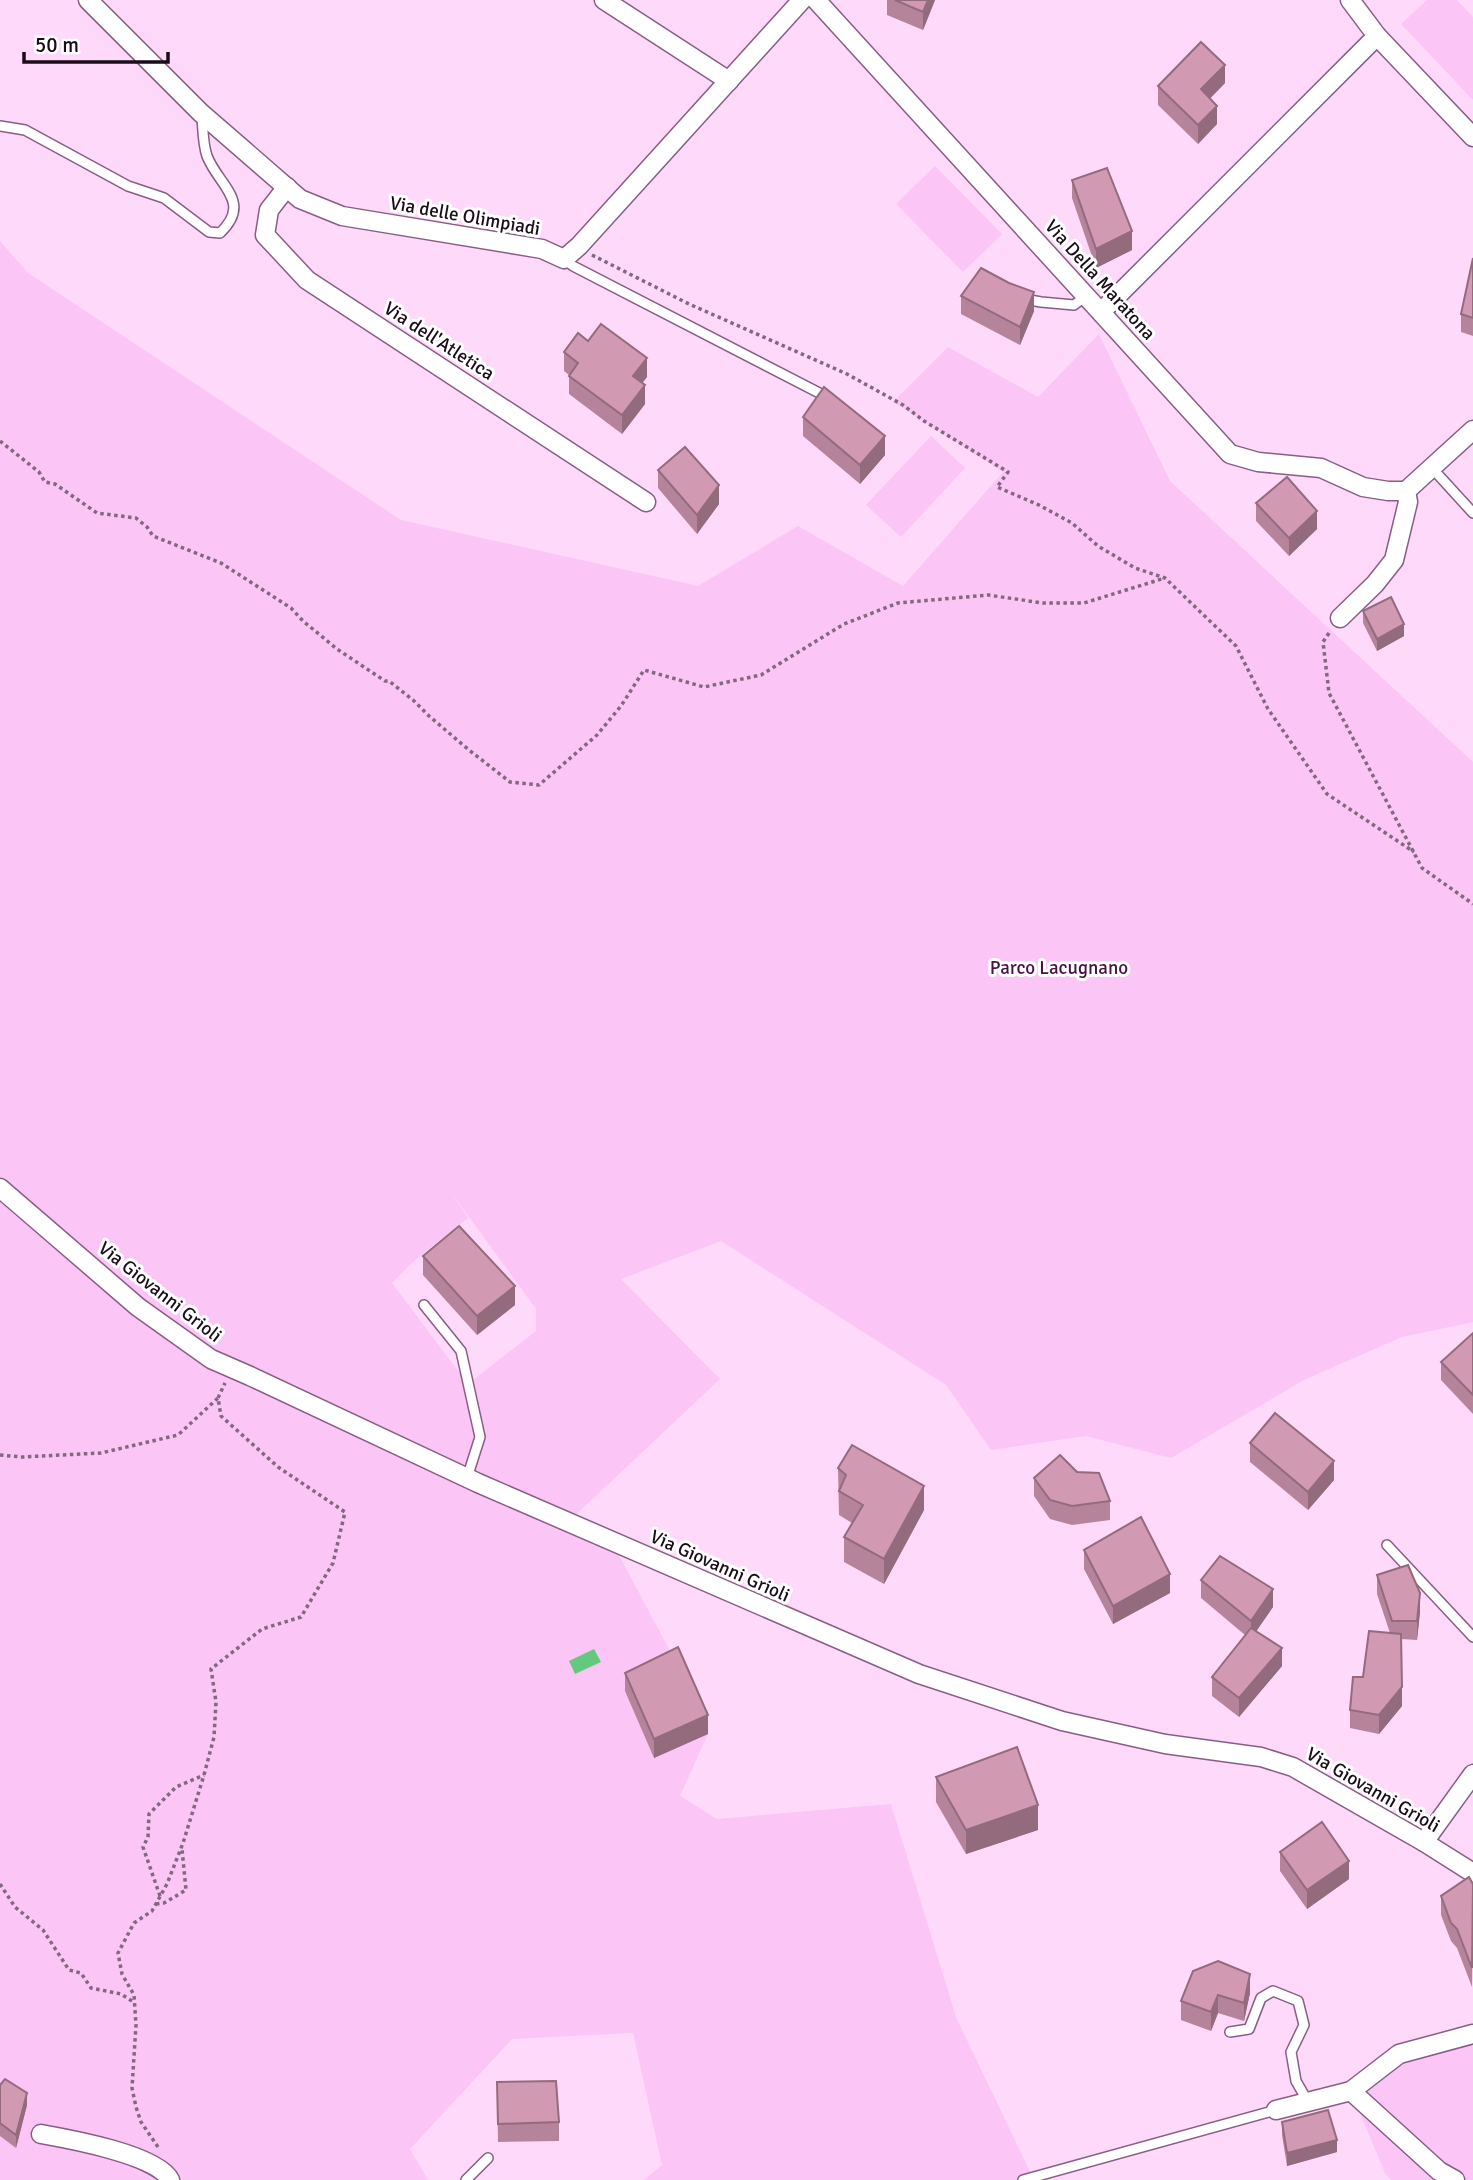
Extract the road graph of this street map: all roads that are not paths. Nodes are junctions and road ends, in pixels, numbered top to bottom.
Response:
1 (88, 0) edge
2 (604, 0) edge
3 (802, 0) edge
4 (816, 0) edge
5 (1350, 0) edge
6 (1377, 36) junction
7 (729, 82) junction
8 (201, 113) junction
9 (0, 126) edge
10 (1473, 137) edge
11 (287, 187) junction
12 (564, 259) junction
13 (1013, 296) edge
14 (1086, 296) junction
15 (1101, 312) junction
16 (837, 402) edge
17 (1473, 430) edge
18 (1432, 468) junction
19 (1406, 491) junction
20 (646, 502) dead end
21 (1473, 513) edge
22 (1340, 618) road end
23 (0, 1188) edge
24 (424, 1305) dead end
25 (467, 1478) junction
26 (1387, 1545) dead end
27 (1473, 1637) edge
28 (1473, 1774) edge
29 (1424, 1842) junction
30 (1473, 1873) edge
31 (1230, 2032) dead end
32 (1473, 2034) edge
33 (1351, 2091) junction
34 (1308, 2102) junction
35 (1276, 2110) joint
36 (41, 2134) dead end
37 (488, 2158) dead end
38 (167, 2176) edge
39 (466, 2180) edge
40 (1023, 2180) edge
41 (1455, 2180) edge

1 - 8 street, Via delle Olimpiadi
2 - 7 street
3 - 7 street
4 - 14 street, Via Della Maratona
5 - 6 street
6 - 10 street
6 - 15 street
7 - 12 street
8 - 9 lane
8 - 11 street, Via delle Olimpiadi
11 - 12 street, Via delle Olimpiadi
11 - 20 street, Via dell'Atletica
12 - 16 lane
13 - 14 lane
14 - 15 street, Via Della Maratona
15 - 19 street, Via Della Maratona
17 - 18 street
18 - 19 street
18 - 21 lane
19 - 22 street
23 - 25 street, Via Giovanni Grioli
24 - 25 lane
25 - 29 street, Via Giovanni Grioli
26 - 27 lane
28 - 29 street
29 - 30 street, Via Giovanni Grioli
31 - 34 lane
32 - 33 street
33 - 34 street
33 - 41 street
34 - 35 street
35 - 40 lane
36 - 38 street
37 - 39 lane

